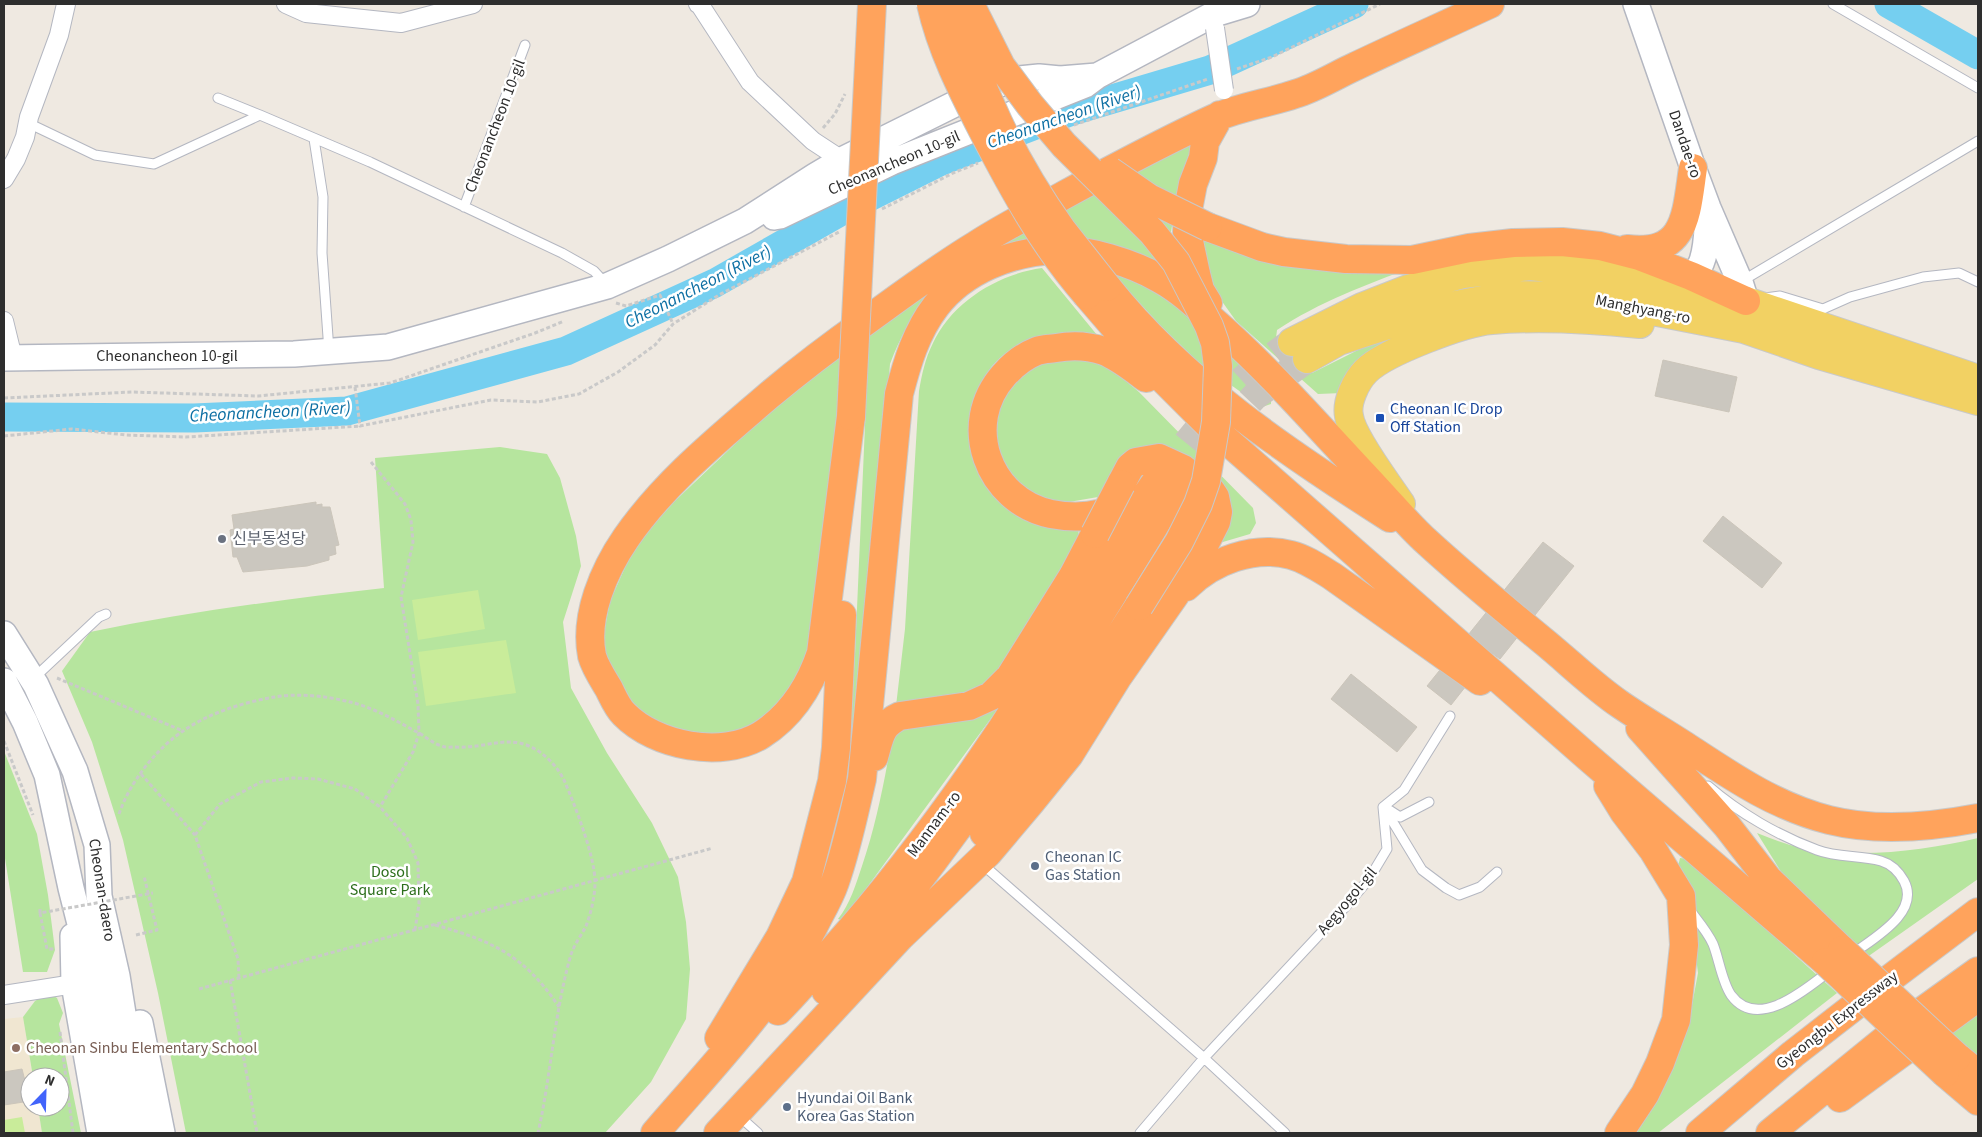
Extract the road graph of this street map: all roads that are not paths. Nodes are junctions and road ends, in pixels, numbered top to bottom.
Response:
1 (66, 4) edge
2 (286, 4) edge
3 (473, 4) edge
4 (700, 4) edge
5 (872, 4) edge
6 (931, 4) edge
7 (956, 4) edge
8 (971, 4) edge
9 (1247, 4) edge
10 (1490, 4) edge
11 (1636, 4) edge
12 (1834, 4) edge
13 (1214, 15) edge
14 (526, 45) dead end
15 (1097, 76) junction
16 (1978, 88) edge
17 (218, 98) dead end
18 (1222, 103) junction
19 (1256, 103) junction
20 (260, 115) junction
21 (28, 123) junction
22 (314, 140) junction
23 (1978, 141) edge
24 (1204, 158) junction
25 (842, 160) junction
26 (1692, 168) junction
27 (4, 178) edge
28 (464, 207) junction
29 (1708, 208) junction
30 (745, 221) junction
31 (1600, 246) junction
32 (1691, 276) junction
33 (1628, 279) junction
34 (1978, 282) edge
35 (1097, 291) junction
36 (1743, 292) junction
37 (610, 294) junction
38 (4, 321) edge
39 (1744, 329) junction
40 (1234, 339) junction
41 (329, 351) junction
42 (1819, 355) junction
43 (8, 358) edge
44 (1978, 379) edge
45 (1978, 402) edge
46 (851, 416) junction
47 (1209, 425) junction
48 (1168, 483) junction
49 (1425, 541) junction
50 (1174, 599) junction
51 (106, 614) dead end
52 (4, 634) edge
53 (4, 680) edge
54 (32, 680) junction
55 (1618, 703) junction
56 (1450, 716) dead end
57 (1674, 751) dead end
58 (1590, 759) junction
59 (1702, 780) dead end
60 (1429, 802) dead end
61 (1383, 807) junction
62 (1978, 818) edge
63 (849, 836) junction
64 (97, 845) junction
65 (979, 862) junction
66 (1497, 872) dead end
67 (62, 895) junction
68 (1681, 896) junction
69 (1978, 912) edge
70 (900, 937) junction
71 (1834, 956) junction
72 (1978, 970) edge
73 (74, 984) junction
74 (4, 995) edge
75 (1978, 997) edge
76 (1204, 1058) junction
77 (1951, 1065) junction
78 (1978, 1074) edge
79 (1978, 1101) edge
80 (737, 1114) junction
81 (100, 1133) edge
82 (123, 1133) edge
83 (142, 1133) edge
84 (162, 1133) edge
85 (650, 1133) edge
86 (656, 1133) edge
87 (714, 1133) edge
88 (718, 1133) edge
89 (758, 1133) edge
90 (1140, 1133) edge
91 (1285, 1133) edge
92 (1619, 1133) edge
93 (1700, 1133) edge
94 (1770, 1133) edge
95 (1789, 1133) edge

1 - 21 street
2 - 3 street
4 - 25 street, Cheonancheon 10-gil
5 - 46 highway, bridge
6 - 35 highway, bridge
7 - 35 highway, bridge
8 - 31 highway, bridge
8 - 70 highway, bridge
9 - 13 street, Cheonancheon 10-gil
10 - 19 highway
11 - 26 street, Dandae-ro
12 - 16 lane
13 - 15 street, Cheonancheon 10-gil
13 - 18 street, bridge
14 - 28 lane, Cheonancheon 10-gil
15 - 25 street, Cheonancheon 10-gil
15 - 30 street, Cheonancheon 10-gil
17 - 20 lane, Cheonancheon 10-gil
18 - 19 highway
18 - 24 highway
18 - 46 highway
19 - 24 highway
20 - 21 lane
20 - 22 lane, Cheonancheon 10-gil
21 - 27 street
22 - 28 lane, Cheonancheon 10-gil
22 - 41 lane
23 - 36 lane
24 - 40 highway
25 - 30 street, Cheonancheon 10-gil
26 - 29 street, Dandae-ro
26 - 31 highway
28 - 37 lane, Cheonancheon 10-gil
29 - 32 street
29 - 36 street, Dandae-ro
30 - 37 street, Cheonancheon 10-gil
31 - 32 highway
32 - 33 street
32 - 36 highway
33 - 36 main road, Manghyang-ro
33 - 39 main road, Manghyang-ro
34 - 36 lane, Manghyang-ro
35 - 47 highway
35 - 49 highway
36 - 39 street, Dandae-ro
36 - 44 main road, Manghyang-ro
37 - 41 street, Cheonancheon 10-gil
38 - 43 street
39 - 42 main road, Manghyang-ro
40 - 49 highway
40 - 63 highway
41 - 43 street, Cheonancheon 10-gil
42 - 45 main road, Manghyang-ro
42 - 49 main road
46 - 85 highway
47 - 48 highway
47 - 58 highway
48 - 86 highway, Mannam-ro
48 - 87 highway, Mannam-ro
49 - 55 highway
50 - 58 highway
50 - 63 highway, bridge
50 - 65 highway
51 - 54 lane
52 - 54 street, Cheonan-daero
53 - 67 street, Cheonan-daero
54 - 64 street, Cheonan-daero
55 - 57 lane
55 - 62 highway
55 - 71 highway
56 - 61 lane
58 - 68 highway
58 - 71 highway
59 - 68 lane
60 - 61 lane
61 - 66 lane
61 - 76 lane, Aegyogol-gil
63 - 86 highway
64 - 83 street, Cheonan-daero
64 - 84 street
65 - 70 highway
65 - 76 lane
67 - 73 street
67 - 82 street, Cheonan-daero
68 - 92 highway
69 - 93 highway, Gyeongbu Expressway
70 - 80 highway
71 - 77 highway, bridge
72 - 94 highway
73 - 74 street
73 - 81 street
75 - 95 highway
76 - 90 lane, Aegyogol-gil
76 - 91 lane
77 - 78 highway
77 - 79 highway
80 - 88 highway
80 - 89 lane

